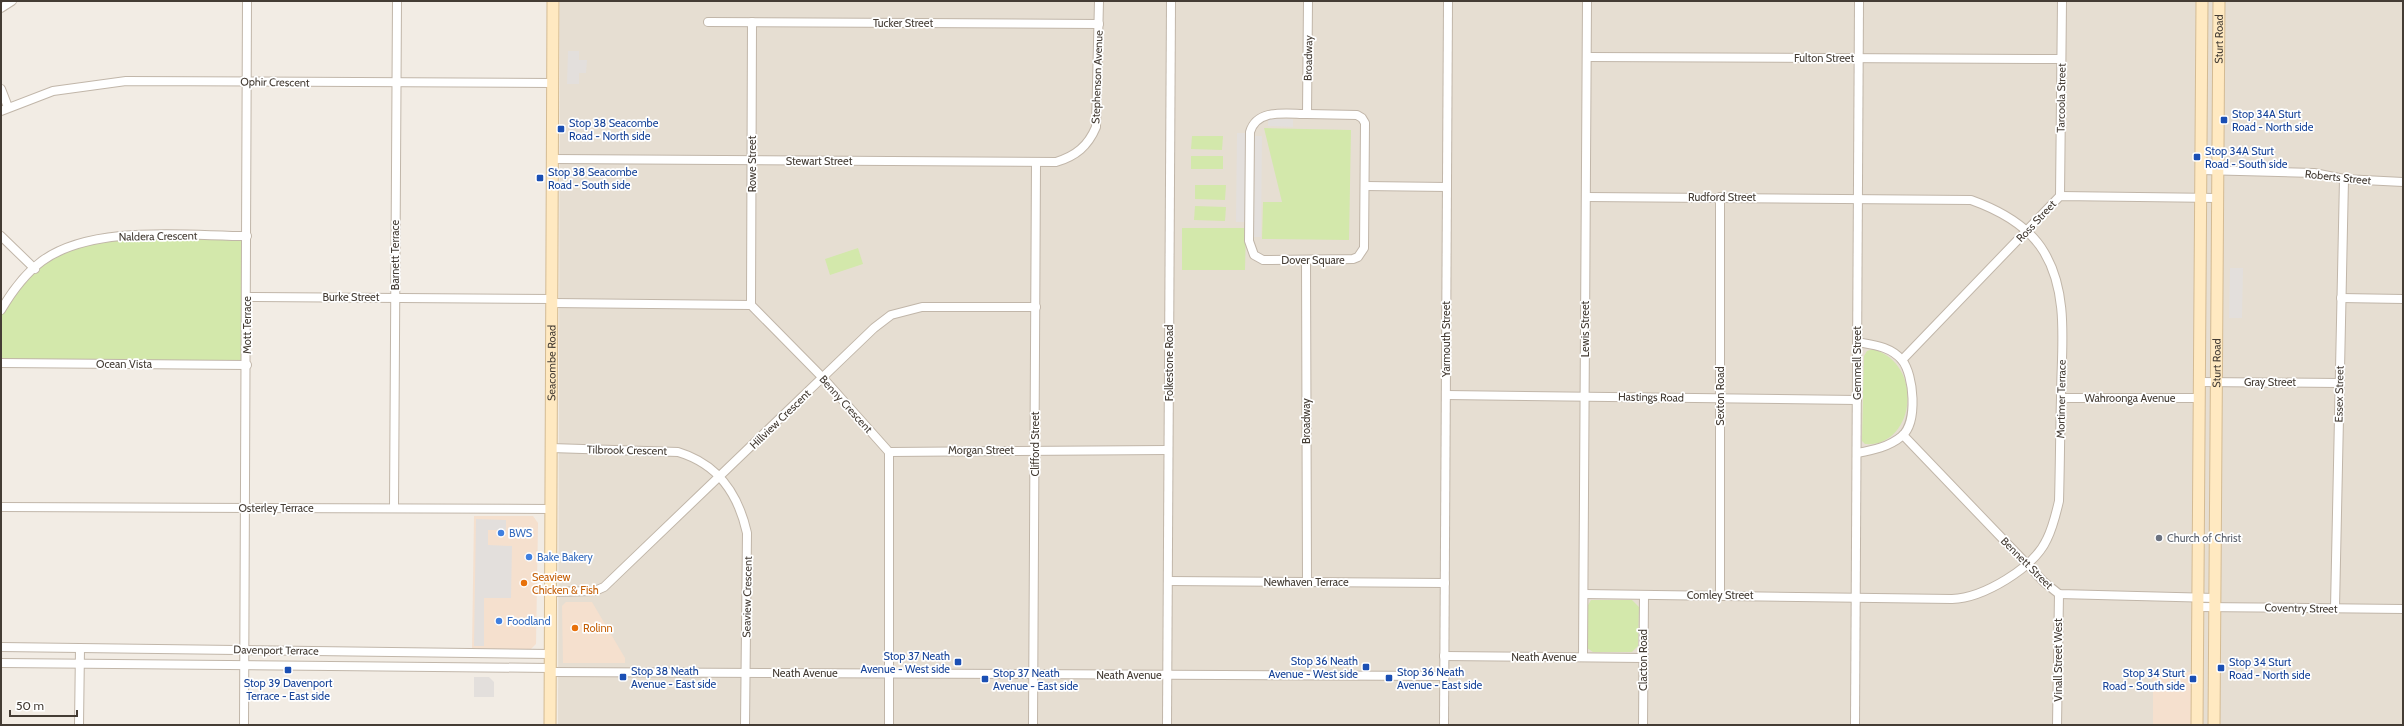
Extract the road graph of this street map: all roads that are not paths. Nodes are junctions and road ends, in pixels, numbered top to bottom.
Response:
1 (12, 1) edge
2 (247, 1) edge
3 (397, 1) edge
4 (553, 1) edge
5 (1099, 1) edge
6 (1171, 1) edge
7 (1308, 1) edge
8 (1448, 1) edge
9 (1587, 1) edge
10 (1859, 1) edge
11 (2062, 1) edge
12 (2202, 1) edge
13 (2219, 1) edge
14 (1, 8) edge
15 (708, 22) dead end
16 (752, 22) junction
17 (1099, 24) junction
18 (1587, 57) junction
19 (1858, 58) junction
20 (2061, 59) junction
21 (247, 82) junction
22 (396, 83) junction
23 (553, 83) junction
24 (1, 89) edge
25 (5, 109) edge
26 (1307, 114) junction
27 (1082, 149) joint
28 (552, 159) junction
29 (752, 161) junction
30 (1036, 163) junction
31 (2201, 170) junction
32 (2218, 170) junction
33 (2344, 179) junction
34 (2403, 182) edge
35 (1365, 186) junction
36 (1447, 187) junction
37 (2060, 196) junction
38 (1586, 197) junction
39 (1720, 197) junction
40 (2201, 197) junction
41 (2217, 198) junction
42 (1858, 199) junction
43 (2027, 231) junction
44 (1, 236) edge
45 (247, 236) junction
46 (1306, 260) junction
47 (34, 270) junction
48 (247, 297) junction
49 (395, 298) junction
50 (2341, 298) junction
51 (2403, 299) edge
52 (552, 301) junction
53 (751, 305) junction
54 (1036, 306) junction
55 (1, 310) edge
56 (1857, 342) junction
57 (1902, 360) junction
58 (1, 363) edge
59 (247, 365) junction
60 (823, 378) junction
61 (2200, 382) junction
62 (2216, 382) junction
63 (2339, 383) junction
64 (1446, 395) junction
65 (1585, 396) junction
66 (1720, 398) junction
67 (2060, 398) junction
68 (2200, 398) junction
69 (1857, 400) junction
70 (1903, 435) junction
71 (551, 448) junction
72 (1035, 450) junction
73 (1168, 450) junction
74 (889, 452) junction
75 (1857, 453) junction
76 (721, 476) junction
77 (1, 507) edge
78 (246, 508) junction
79 (394, 508) junction
80 (551, 509) junction
81 (2027, 564) junction
82 (1168, 581) junction
83 (1307, 582) junction
84 (1445, 583) junction
85 (550, 592) junction
86 (1584, 594) junction
87 (2059, 594) junction
88 (1644, 595) junction
89 (1720, 595) junction
90 (1856, 596) junction
91 (2199, 602) junction
92 (2215, 602) junction
93 (2335, 608) junction
94 (2403, 609) edge
95 (1, 647) edge
96 (80, 648) junction
97 (246, 650) junction
98 (550, 654) junction
99 (1444, 656) junction
100 (1583, 657) junction
101 (1643, 658) junction
102 (1, 663) edge
103 (80, 664) junction
104 (246, 666) junction
105 (550, 670) junction
106 (746, 673) junction
107 (889, 674) junction
108 (1033, 674) junction
109 (1167, 675) junction
110 (1444, 676) junction
111 (79, 725) edge
112 (244, 725) edge
113 (550, 725) edge
114 (745, 725) edge
115 (889, 725) edge
116 (1033, 725) edge
117 (1167, 725) edge
118 (1444, 725) edge
119 (1643, 725) edge
120 (1855, 725) edge
121 (2057, 725) edge
122 (2198, 725) edge
123 (2214, 725) edge

1 - 14 street
2 - 21 street, Mott Terrace
3 - 22 street, Barnett Terrace
4 - 23 main road, Seacombe Road
5 - 17 street, Stephenson Avenue
6 - 73 street, Folkestone Road
7 - 26 street, Broadway
8 - 36 street, Yarmouth Street
9 - 18 street, Lewis Street
10 - 19 street, Gemmell Street
11 - 20 street, Tarcoola Street
12 - 31 main road, Sturt Road
13 - 32 main road, Sturt Road
15 - 16 street, Tucker Street
16 - 17 street, Tucker Street
16 - 29 street, Rowe Street
17 - 27 street, Stephenson Avenue
18 - 19 street, Fulton Street
18 - 38 street, Lewis Street
19 - 20 street, Fulton Street
19 - 42 street, Gemmell Street
20 - 37 street, Tarcoola Street
21 - 22 street, Ophir Crescent
21 - 25 street, Ophir Crescent
21 - 45 street, Mott Terrace
22 - 23 street, Ophir Crescent
22 - 49 street, Barnett Terrace
23 - 28 main road, Seacombe Road
24 - 25 street
26 - 35 street, Dover Square
26 - 46 street, Dover Square
27 - 30 street, Stewart Street
28 - 29 street, Stewart Street
28 - 52 main road, Seacombe Road
29 - 30 street, Stewart Street
29 - 53 street, Rowe Street
30 - 54 street, Clifford Street
31 - 32 street, Roberts Street
31 - 40 main road, Sturt Road
32 - 33 street, Roberts Street
32 - 41 main road, Sturt Road
33 - 34 street, Roberts Street
33 - 50 street, Essex Street
35 - 36 street
35 - 46 street, Dover Square
36 - 64 street, Yarmouth Street
37 - 40 street, Ross Street
37 - 43 street, Ross Street
38 - 39 street, Rudford Street
38 - 65 street, Lewis Street
39 - 42 street, Rudford Street
39 - 66 street, Sexton Road
40 - 41 street, Ross Street
40 - 61 main road, Sturt Road
41 - 62 main road, Sturt Road
42 - 43 street, Mortimer Terrace
42 - 56 street, Gemmell Street
43 - 57 street, Ross Street
43 - 67 street, Mortimer Terrace
44 - 47 street
45 - 47 street, Naldera Crescent
45 - 48 street, Mott Terrace
46 - 83 street, Broadway
47 - 55 street, Naldera Crescent
48 - 49 street, Burke Street
48 - 59 street, Mott Terrace
49 - 52 street, Burke Street
49 - 79 street, Barnett Terrace
50 - 51 street
50 - 63 street, Essex Street
52 - 53 street
52 - 71 main road, Seacombe Road
53 - 60 street, Benny Crescent
54 - 60 street, Hillview Crescent
54 - 72 street, Clifford Street
56 - 57 street
56 - 69 street, Gemmell Street
57 - 70 street
58 - 59 street, Ocean Vista
59 - 78 street, Mott Terrace
60 - 74 street, Benny Crescent
60 - 76 street, Hillview Crescent
61 - 62 street, Gray Street
61 - 68 main road, Sturt Road
62 - 63 street, Gray Street
62 - 92 main road, Sturt Road
63 - 93 street, Essex Street
64 - 65 street, Hastings Road
64 - 84 street, Yarmouth Street
65 - 66 street, Hastings Road
65 - 86 street, Lewis Street
66 - 69 street, Hastings Road
66 - 89 street, Sexton Road
67 - 68 street, Wahroonga Avenue
67 - 81 street, Mortimer Terrace
68 - 91 main road, Sturt Road
69 - 75 street, Gemmell Street
70 - 75 street
70 - 81 street, Bennett Street
71 - 76 street, Tilbrook Crescent
71 - 80 main road, Seacombe Road
72 - 73 street, Morgan Street
72 - 74 street, Morgan Street
72 - 108 street, Clifford Street
73 - 82 street, Folkestone Road
74 - 107 street
75 - 90 street, Gemmell Street
76 - 85 street, Hillview Crescent
76 - 106 street, Seaview Crescent
77 - 78 street, Osterley Terrace
78 - 79 street, Osterley Terrace
78 - 97 street, Mott Terrace
79 - 80 street, Osterley Terrace
80 - 85 main road, Seacombe Road
81 - 87 street, Bennett Street
81 - 90 street, Mortimer Terrace
82 - 83 street, Newhaven Terrace
82 - 109 street, Folkestone Road
83 - 84 street, Newhaven Terrace
84 - 99 street, Yarmouth Street
85 - 98 main road, Seacombe Road
86 - 88 street, Comley Street
86 - 100 street, Lewis Street
87 - 91 street, Bennett Street
87 - 121 street, Vinall Street West
88 - 89 street, Comley Street
88 - 101 street, Clacton Road
89 - 90 street, Comley Street
90 - 120 street, Gemmell Street
91 - 92 street, Coventry Street
91 - 122 main road, Sturt Road
92 - 93 street, Coventry Street
92 - 123 main road, Sturt Road
93 - 94 street, Coventry Street
95 - 96 street, Davenport Terrace
96 - 97 street, Davenport Terrace
96 - 103 street
97 - 98 street, Davenport Terrace
97 - 104 street, Mott Terrace
98 - 105 main road, Seacombe Road
99 - 100 street, Neath Avenue
99 - 110 street, Yarmouth Street
100 - 101 street, Neath Avenue
101 - 119 street, Clacton Road
102 - 103 street, Davenport Terrace
103 - 104 street, Davenport Terrace
103 - 111 street
104 - 105 street, Davenport Terrace
104 - 112 street, Mott Terrace
105 - 106 street, Neath Avenue
105 - 113 main road, Seacombe Road
106 - 107 street, Neath Avenue
106 - 114 street, Seaview Crescent
107 - 108 street, Neath Avenue
107 - 115 street
108 - 109 street, Neath Avenue
108 - 116 street, Clifford Street
109 - 110 street, Neath Avenue
109 - 117 street, Folkestone Road
110 - 118 street, Yarmouth Street

